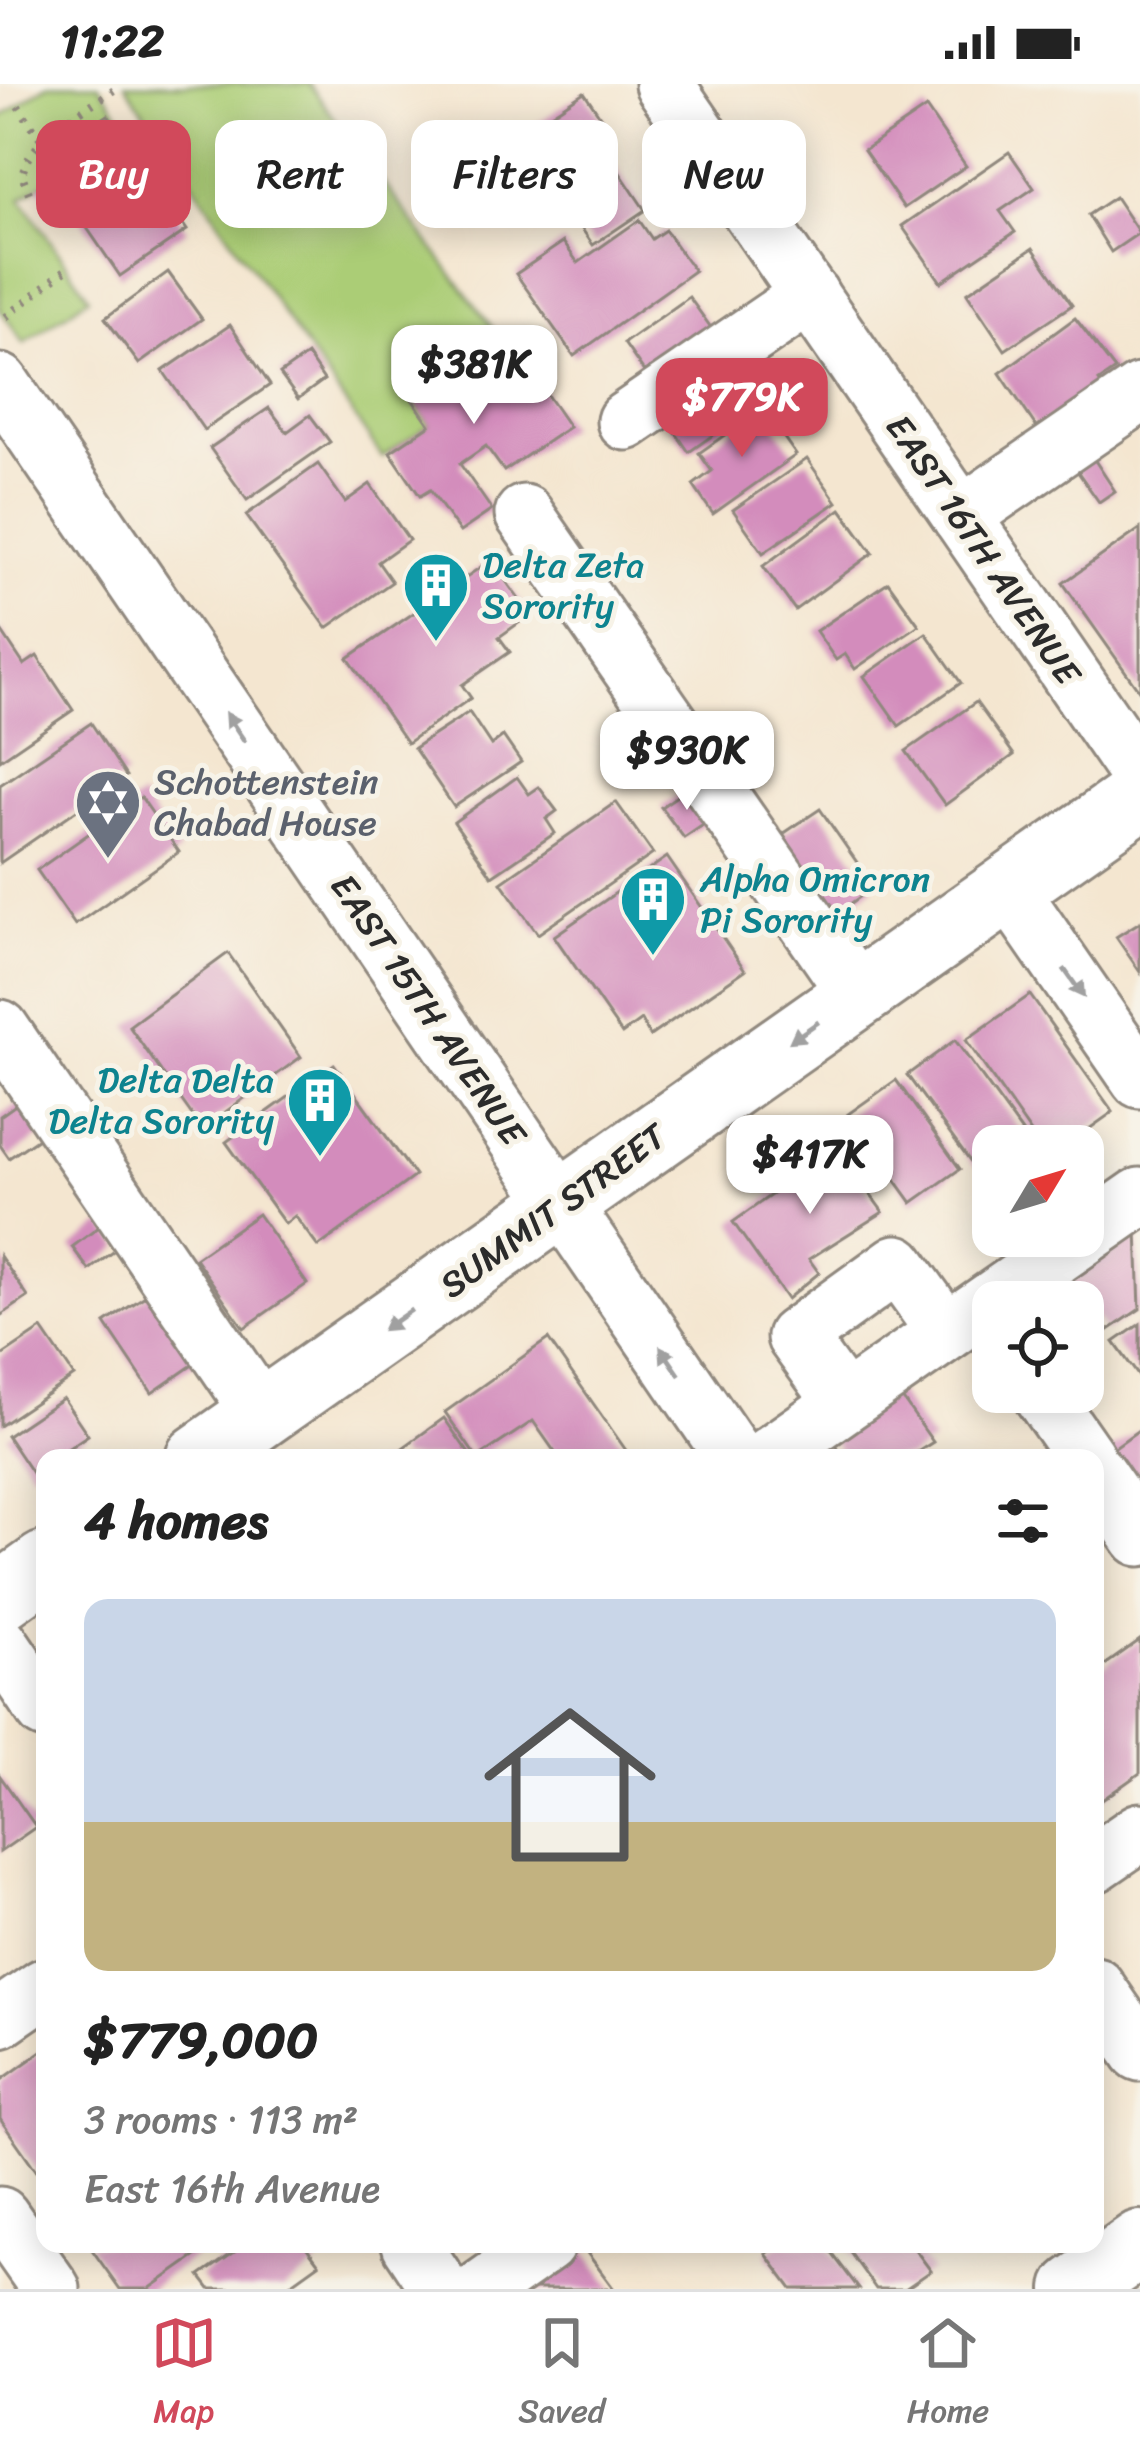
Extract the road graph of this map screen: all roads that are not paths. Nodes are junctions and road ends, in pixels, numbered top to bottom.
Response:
1 (664, 84) edge
2 (810, 295) junction
3 (0, 383) edge
4 (1140, 393) edge
5 (626, 421) dead end
6 (524, 514) dead end
7 (961, 516) junction
8 (1140, 776) edge
9 (1140, 796) edge
10 (1008, 888) junction
11 (858, 995) junction
12 (0, 1029) edge
13 (1140, 1079) edge
14 (1140, 1197) edge
15 (562, 1205) junction
16 (1028, 1281) edge
17 (972, 1320) edge
18 (972, 1322) edge
19 (844, 1403) junction
20 (1055, 1413) edge
21 (262, 1414) junction
22 (212, 1449) edge
23 (729, 1449) edge
24 (779, 1449) edge
25 (1080, 1449) edge
26 (1104, 1485) edge
27 (1140, 1537) edge
28 (36, 1571) edge
29 (0, 1597) edge
30 (0, 1644) edge
31 (36, 1697) edge
32 (1140, 1832) edge
33 (1104, 1857) edge
34 (36, 1993) edge
35 (1104, 1999) edge
36 (0, 2018) edge
37 (1140, 2052) edge
38 (0, 2216) edge
39 (1140, 2244) edge
40 (417, 2253) edge
41 (533, 2253) edge
42 (51, 2289) edge
43 (442, 2289) edge
44 (482, 2289) edge
45 (1076, 2289) edge

1 - 2 street, EAST 16TH AVENUE
2 - 5 street
2 - 7 street, EAST 16TH AVENUE
15 -> 3 street, EAST 15TH AVENUE
4 - 7 street
6 - 11 street
7 - 8 street, EAST 16TH AVENUE
9 - 10 main road, SUMMIT STREET
10 - 11 main road, SUMMIT STREET
10 -> 13 street
11 -> 15 main road, SUMMIT STREET
12 - 21 street
14 - 16 street
15 -> 21 main road, SUMMIT STREET
23 -> 15 street, EAST 15TH AVENUE
17 - 19 street
18 - 19 street
19 - 24 street
20 - 25 street
21 - 22 main road, SUMMIT STREET
26 - 27 street
28 - 29 main road
30 - 31 street
32 - 33 street
34 - 36 street
35 - 37 street
38 - 42 street
39 - 45 main road
40 - 43 street
41 - 44 street

